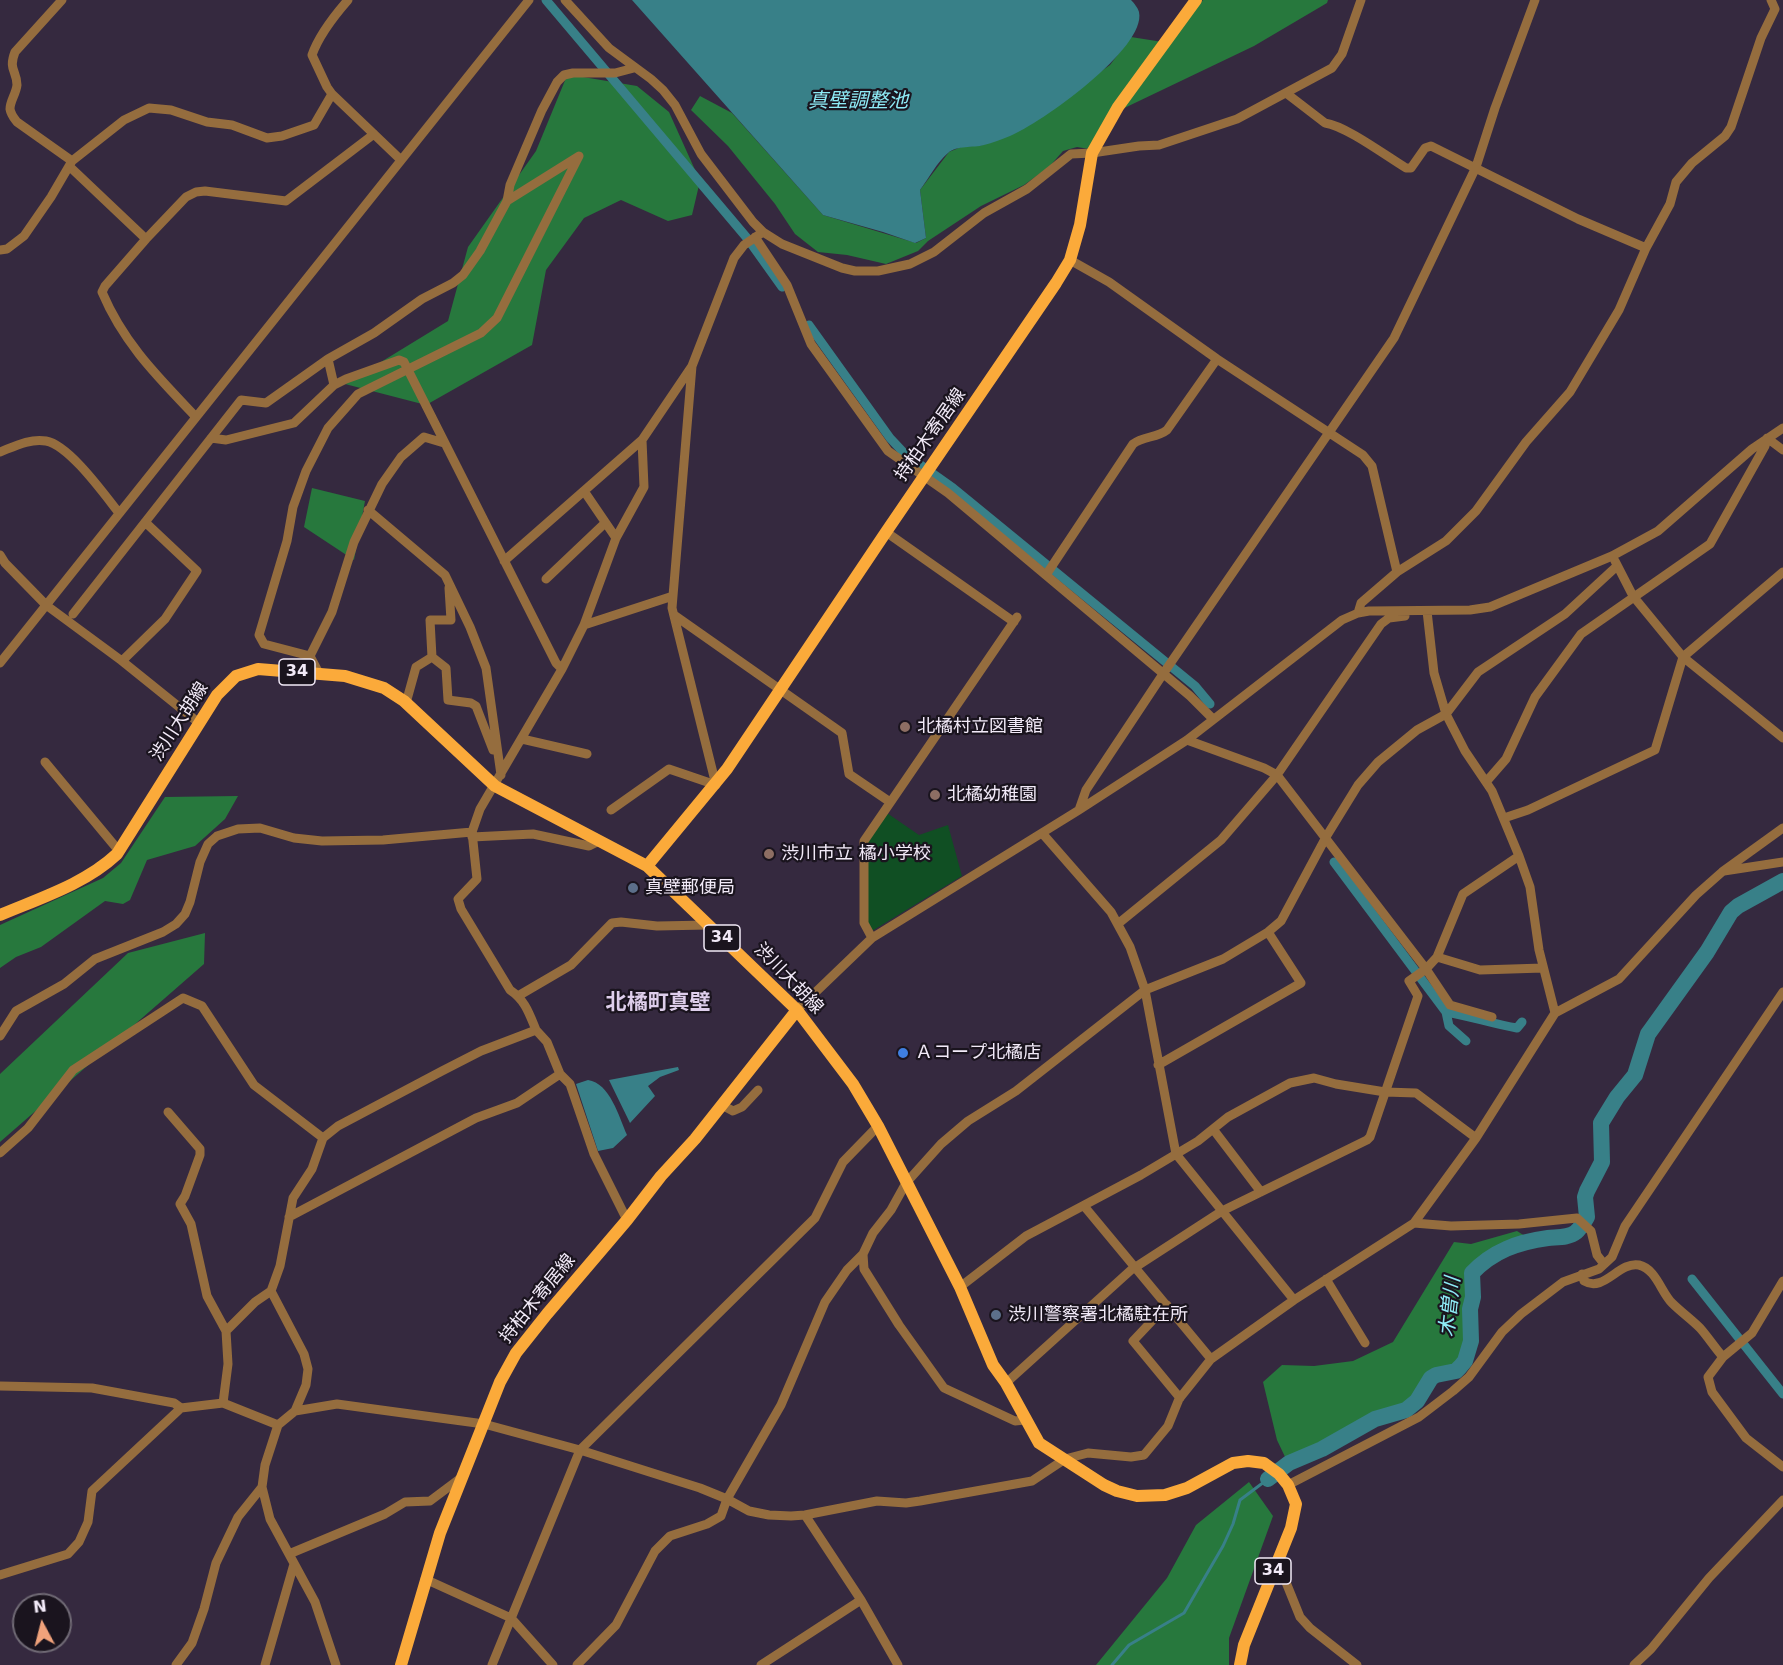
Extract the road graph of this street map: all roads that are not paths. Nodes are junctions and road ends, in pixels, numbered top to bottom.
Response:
1 (62, 0) edge
2 (348, 0) edge
3 (529, 0) edge
4 (565, 0) edge
5 (1196, 0) edge
6 (1361, 0) edge
7 (1535, 0) edge
8 (1771, 0) edge
9 (634, 68) junction
10 (1286, 93) junction
11 (332, 94) junction
12 (374, 134) junction
13 (1092, 153) junction
14 (401, 160) junction
15 (70, 164) junction
16 (1476, 167) junction
17 (507, 201) junction
18 (753, 238) junction
19 (146, 239) junction
20 (1646, 248) junction
21 (0, 250) edge
22 (1070, 260) junction
23 (328, 359) junction
24 (1217, 359) junction
25 (692, 366) junction
26 (408, 368) junction
27 (334, 385) junction
28 (196, 417) junction
29 (1783, 428) edge
30 (1330, 432) junction
31 (211, 438) junction
32 (1767, 438) junction
33 (642, 440) junction
34 (444, 443) junction
35 (1783, 450) edge
36 (0, 453) edge
37 (924, 476) junction
38 (584, 491) junction
39 (368, 510) junction
40 (120, 513) junction
41 (145, 522) junction
42 (605, 523) junction
43 (886, 532) junction
44 (616, 538) junction
45 (0, 555) edge
46 (1612, 556) junction
47 (504, 561) junction
48 (1617, 566) junction
49 (1397, 572) junction
50 (1783, 572) edge
51 (1047, 574) junction
52 (546, 579) dead end
53 (449, 582) junction
54 (673, 596) junction
55 (1633, 596) junction
56 (46, 605) junction
57 (1358, 613) junction
58 (1428, 613) junction
59 (73, 614) dead end
60 (674, 615) junction
61 (584, 625) junction
62 (310, 656) junction
63 (432, 657) junction
64 (1683, 657) junction
65 (122, 662) junction
66 (0, 663) edge
67 (562, 669) junction
68 (1164, 672) junction
69 (319, 673) junction
70 (781, 691) junction
71 (406, 703) junction
72 (1446, 714) junction
73 (1213, 719) junction
74 (199, 723) junction
75 (1783, 738) edge
76 (522, 739) junction
77 (1187, 740) junction
78 (498, 750) junction
79 (587, 754) dead end
80 (45, 762) dead end
81 (1277, 775) junction
82 (498, 781) junction
83 (1486, 782) junction
84 (716, 785) junction
85 (890, 802) junction
86 (611, 810) dead end
87 (1079, 810) junction
88 (1504, 818) junction
89 (1783, 828) edge
90 (1042, 833) junction
91 (472, 834) junction
92 (1326, 837) junction
93 (599, 841) junction
94 (119, 851) junction
95 (1520, 856) junction
96 (1783, 862) edge
97 (647, 866) junction
98 (1722, 872) junction
99 (0, 915) edge
100 (1119, 923) junction
101 (708, 925) junction
102 (1268, 932) junction
103 (872, 938) junction
104 (1437, 957) junction
105 (1543, 968) junction
106 (1424, 970) junction
107 (1145, 990) junction
108 (1783, 992) edge
109 (518, 996) junction
110 (797, 1010) junction
111 (1555, 1013) junction
112 (1492, 1017) dead end
113 (536, 1030) junction
114 (0, 1036) edge
115 (1158, 1065) junction
116 (560, 1074) junction
117 (758, 1090) dead end
118 (1385, 1092) junction
119 (722, 1105) junction
120 (168, 1112) dead end
121 (878, 1126) junction
122 (1213, 1129) junction
123 (322, 1138) junction
124 (1476, 1138) junction
125 (0, 1153) edge
126 (1176, 1154) junction
127 (906, 1183) junction
128 (1261, 1192) junction
129 (1084, 1206) junction
130 (1222, 1211) junction
131 (289, 1217) junction
132 (627, 1220) junction
133 (1414, 1222) junction
134 (863, 1254) junction
135 (1604, 1264) junction
136 (1135, 1267) junction
137 (1582, 1274) junction
138 (1326, 1280) junction
139 (1783, 1281) edge
140 (960, 1287) junction
141 (271, 1291) junction
142 (1294, 1300) junction
143 (1167, 1305) junction
144 (226, 1331) junction
145 (1365, 1343) dead end
146 (1723, 1357) junction
147 (1211, 1359) junction
148 (1005, 1383) junction
149 (0, 1386) edge
150 (1180, 1398) junction
151 (223, 1403) junction
152 (181, 1408) junction
153 (295, 1411) junction
154 (1025, 1420) junction
155 (484, 1424) junction
156 (278, 1425) junction
157 (580, 1450) junction
158 (1065, 1459) junction
159 (1783, 1467) edge
160 (462, 1477) junction
161 (1285, 1482) junction
162 (262, 1487) junction
163 (728, 1499) junction
164 (1783, 1500) edge
165 (805, 1515) junction
166 (289, 1554) junction
167 (1277, 1560) junction
168 (294, 1564) junction
169 (0, 1575) edge
170 (425, 1579) junction
171 (861, 1600) junction
172 (511, 1618) junction
173 (176, 1665) edge
174 (265, 1665) edge
175 (336, 1665) edge
176 (401, 1665) edge
177 (492, 1665) edge
178 (553, 1665) edge
179 (577, 1665) edge
180 (761, 1665) edge
181 (898, 1665) edge
182 (1240, 1665) edge
183 (1357, 1665) edge
184 (1634, 1665) edge

1 - 15 street
2 - 11 street
3 - 14 street
4 - 9 street
5 - 13 main road, 持柏木寄居線
6 - 10 street
7 - 16 street
8 - 20 street
9 - 17 street
9 - 18 street
10 - 13 street
10 - 16 street
11 - 12 street
11 - 15 street
12 - 14 street
12 - 19 street
13 - 18 street
13 - 22 main road, 持柏木寄居線
14 - 28 street
15 - 19 street
15 - 21 street
16 - 20 street
16 - 30 street
17 - 23 street
17 - 26 street
18 - 25 street
18 - 37 street
19 - 28 street
20 - 49 street
22 - 24 street
22 - 37 main road, 持柏木寄居線
23 - 27 street
23 - 31 street
24 - 30 street
24 - 51 street
25 - 33 street
25 - 54 street
26 - 27 street
26 - 34 street
26 - 62 street
27 - 31 street
28 - 40 street
29 - 32 street
30 - 49 street
30 - 68 street
31 - 41 street
32 - 35 street
32 - 46 street
32 - 55 street
33 - 38 street
33 - 44 street
34 - 39 street
34 - 47 street
36 - 40 street
37 - 43 main road, 持柏木寄居線
37 - 51 street
38 - 42 street
38 - 47 street
39 - 53 street
39 - 62 street
40 - 56 street
41 - 59 street
41 - 65 street
42 - 44 street
42 - 52 street
43 - 70 main road, 持柏木寄居線
43 - 85 street
44 - 61 street
45 - 56 street
46 - 48 street
46 - 58 street
47 - 67 street
48 - 55 street
48 - 72 street
49 - 57 street
50 - 64 street
51 - 68 street
53 - 63 street
53 - 78 street
54 - 60 street
54 - 61 street
55 - 64 street
55 - 83 street
56 - 65 street
56 - 66 street
57 - 58 street
57 - 73 street
58 - 72 street
58 - 81 street
60 - 70 street
60 - 84 street
61 - 67 street
62 - 69 street
63 - 71 street
63 - 78 street
64 - 75 street
64 - 88 street
65 - 74 street
67 - 76 street
68 - 73 street
68 - 87 street
69 - 71 main road, 渋川大胡線 / 34
69 - 74 main road, 渋川大胡線 / 34
70 - 84 main road, 持柏木寄居線
70 - 85 street
71 - 82 main road, 渋川大胡線 / 34
72 - 83 street
72 - 92 street
73 - 77 street
74 - 94 main road, 渋川大胡線 / 34
76 - 79 street
76 - 82 street
77 - 81 street
77 - 87 street
78 - 82 street
80 - 94 street
81 - 92 street
81 - 100 street
82 - 91 street
82 - 93 main road, 渋川大胡線 / 34
83 - 88 street
84 - 86 street
84 - 97 main road, 持柏木寄居線
85 - 103 street
87 - 90 street
88 - 95 street
89 - 98 street
90 - 100 street
90 - 103 street
91 - 93 street
91 - 109 street
91 - 114 street
92 - 102 street
92 - 106 street
93 - 97 main road, 渋川大胡線 / 34
94 - 99 main road, 渋川大胡線 / 34
95 - 104 street
95 - 105 street
96 - 98 street
97 - 101 main road, 渋川大胡線 / 34
98 - 111 street
100 - 107 street
101 - 109 street
101 - 110 main road, 渋川大胡線 / 34
102 - 107 street
102 - 115 street
103 - 110 street
104 - 105 street
104 - 106 street
105 - 111 street
106 - 112 street
106 - 118 street
107 - 115 street
107 - 127 street
108 - 135 street
109 - 113 street
110 - 119 main road, 持柏木寄居線
110 - 121 main road, 渋川大胡線 / 34
111 - 124 street
113 - 116 street
113 - 123 street
115 - 126 street
116 - 131 street
116 - 132 street
117 - 119 street
118 - 122 street
118 - 124 street
118 - 128 street
119 - 132 main road, 持柏木寄居線
120 - 144 street
121 - 127 main road, 渋川大胡線 / 34
121 - 157 street
122 - 126 street
122 - 128 street
123 - 125 street
123 - 131 street
124 - 133 street
126 - 129 street
126 - 130 street
127 - 134 street
127 - 140 main road, 渋川大胡線 / 34
128 - 130 street
129 - 136 street
129 - 140 street
130 - 136 street
130 - 142 street
131 - 141 street
132 - 155 main road, 持柏木寄居線
133 - 135 street
133 - 138 street
134 - 154 street
134 - 163 street
135 - 137 street
136 - 143 street
136 - 148 street
137 - 146 street
137 - 161 street
138 - 142 street
138 - 145 street
139 - 146 street
140 - 148 main road, 渋川大胡線 / 34
141 - 144 street
141 - 153 street
142 - 147 street
143 - 147 street
143 - 150 street
144 - 151 street
146 - 159 street
147 - 150 street
148 - 154 main road, 渋川大胡線 / 34
149 - 152 street
150 - 158 street
151 - 152 street
151 - 156 street
152 - 169 street
153 - 155 street
153 - 156 street
154 - 158 main road, 渋川大胡線 / 34
155 - 157 street
155 - 160 main road, 持柏木寄居線
156 - 162 street
157 - 163 street
157 - 172 street
158 - 161 main road, 渋川大胡線 / 34
158 - 165 street
160 - 166 street
160 - 170 main road, 持柏木寄居線
161 - 167 main road, 34
162 - 166 street
162 - 173 street
163 - 165 street
163 - 179 street
164 - 184 street
165 - 171 street
166 - 168 street
167 - 182 main road, 34
167 - 183 street
168 - 174 street
168 - 175 street
170 - 172 street
170 - 176 main road, 持柏木寄居線
171 - 180 street
171 - 181 street
172 - 177 street
172 - 178 street

